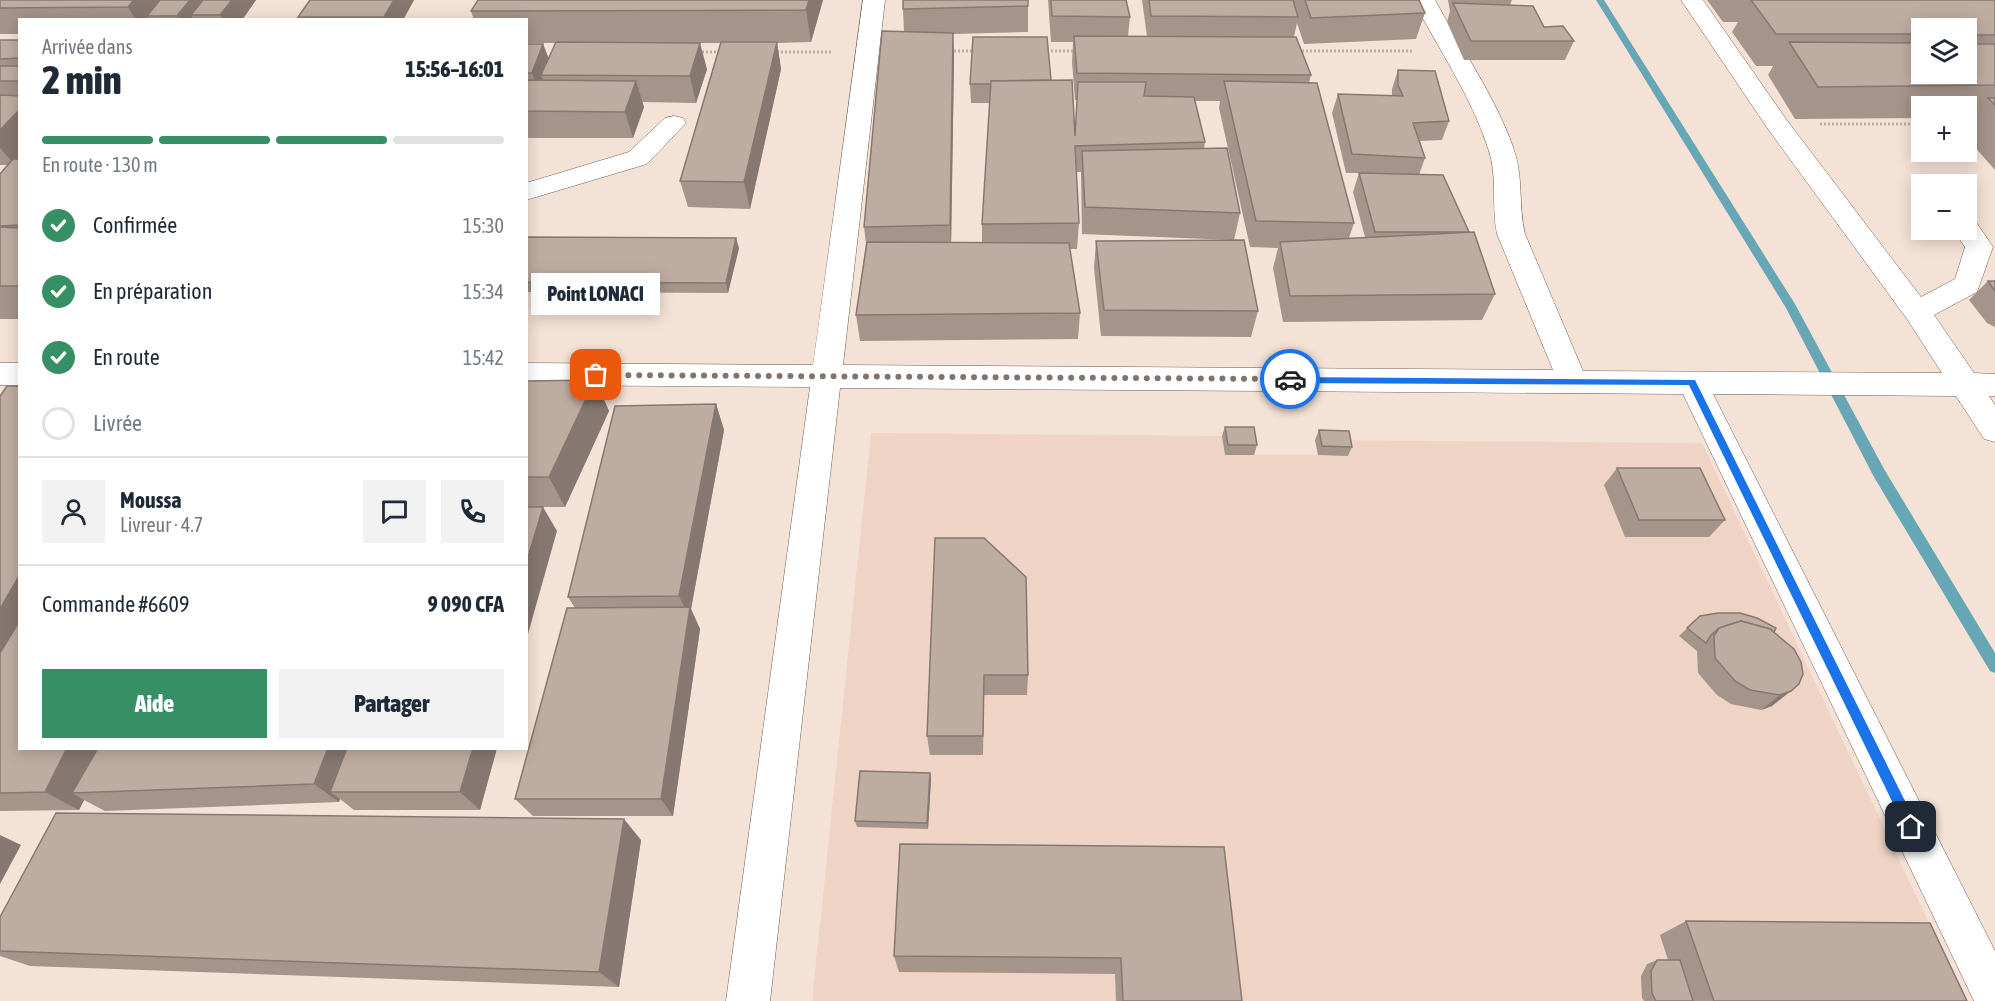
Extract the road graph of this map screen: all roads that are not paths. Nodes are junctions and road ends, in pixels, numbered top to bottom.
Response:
1 (874, 0) edge
2 (1424, 0) edge
3 (1692, 0) edge
4 (674, 123) dead end
5 (528, 191) edge
6 (1974, 240) edge
7 (1917, 312) junction
8 (0, 374) edge
9 (18, 374) edge
10 (528, 374) edge
11 (829, 376) junction
12 (1572, 381) junction
13 (1692, 382) junction
14 (1995, 385) edge
15 (1964, 386) junction
16 (1995, 430) edge
17 (1995, 997) edge
18 (748, 1001) edge

1 - 11 street
2 - 12 street
3 - 7 street
4 - 5 street
6 - 7 street
7 - 15 street
8 - 9 street
10 - 11 street
11 - 12 street
11 - 18 street
12 - 13 street
13 - 15 street
13 - 17 street
14 - 15 street
15 - 16 street

